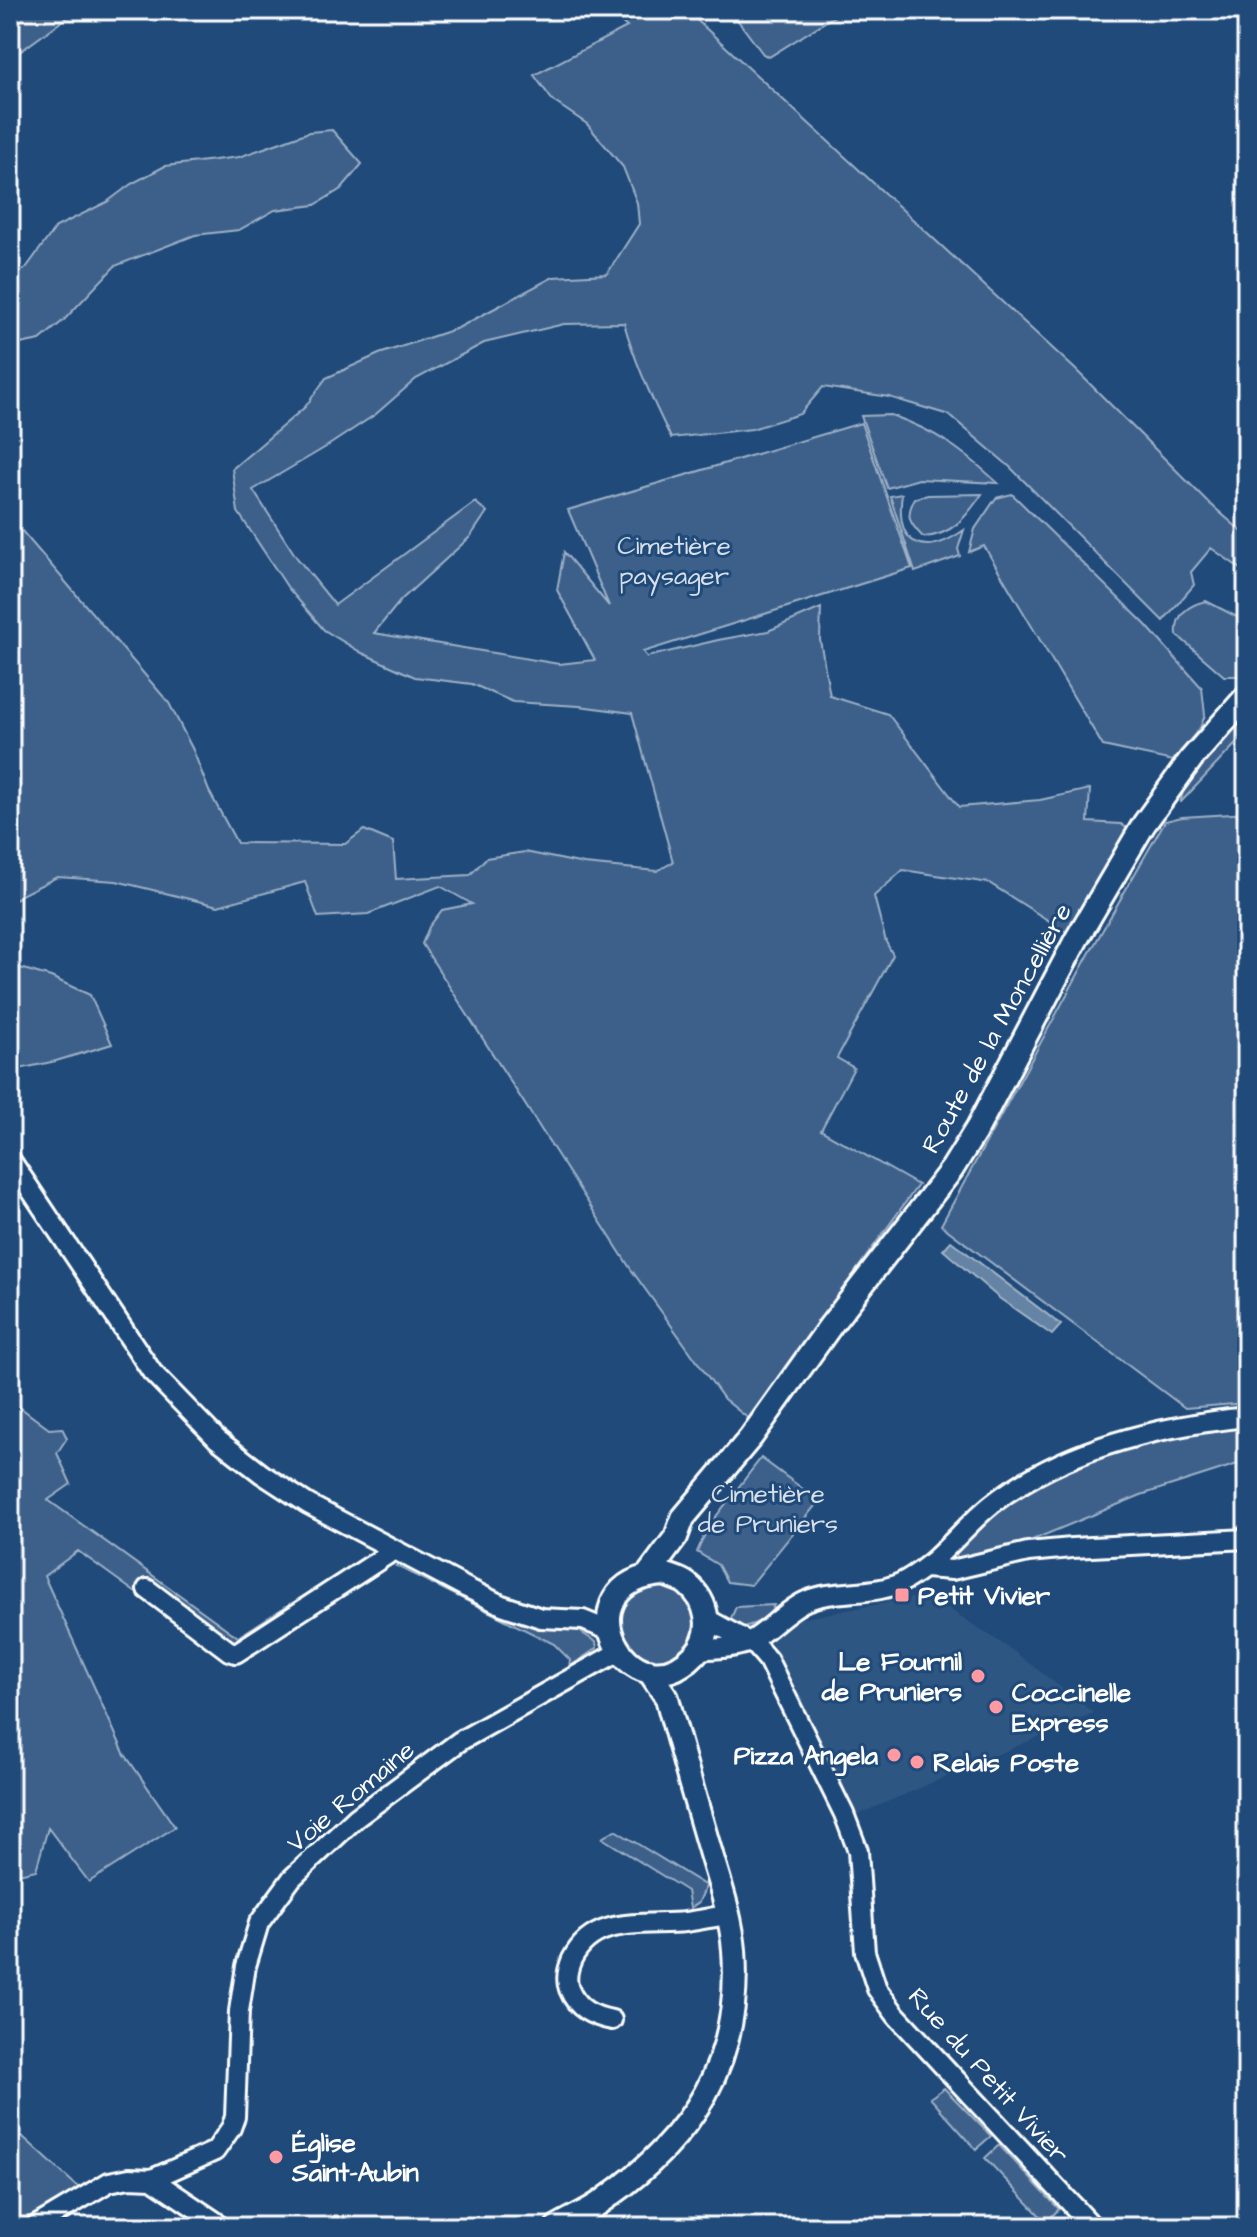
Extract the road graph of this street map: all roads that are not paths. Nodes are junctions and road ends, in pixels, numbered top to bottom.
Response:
1 (1247, 696) edge
2 (10, 1159) edge
3 (1247, 1417) edge
4 (676, 1537) junction
5 (1247, 1539) edge
6 (393, 1551) junction
7 (925, 1568) junction
8 (647, 1576) junction
9 (685, 1583) junction
10 (147, 1589) dead end
11 (612, 1608) junction
12 (583, 1620) junction
13 (709, 1620) junction
14 (610, 1631) junction
15 (747, 1643) junction
16 (699, 1650) junction
17 (618, 1652) junction
18 (678, 1667) junction
19 (649, 1671) junction
20 (667, 1698) junction
21 (728, 1915) junction
22 (612, 2020) dead end
23 (152, 2179) junction
24 (34, 2227) edge
25 (218, 2227) edge
26 (557, 2227) edge
27 (1093, 2227) edge

1 - 4 street, Route de la Moncellière
2 - 6 street
3 - 7 street
4 - 8 street, Route de la Moncellière
4 - 9 street
5 - 7 street
6 - 10 street
6 - 12 street
7 - 15 street
8 - 9 street
8 - 11 street
9 - 13 street
11 - 12 street
11 - 14 street
12 - 14 street
13 - 15 street, Rue du Petit Vivier
13 - 16 street
14 - 17 street
15 - 16 street
15 - 27 street, Rue du Petit Vivier
16 - 18 street
17 - 19 street
17 - 23 street, Voie Romaine
18 - 19 street
18 - 20 street
19 - 20 street
20 - 21 street
21 - 22 street
21 - 26 street
23 - 24 street
23 - 25 street

